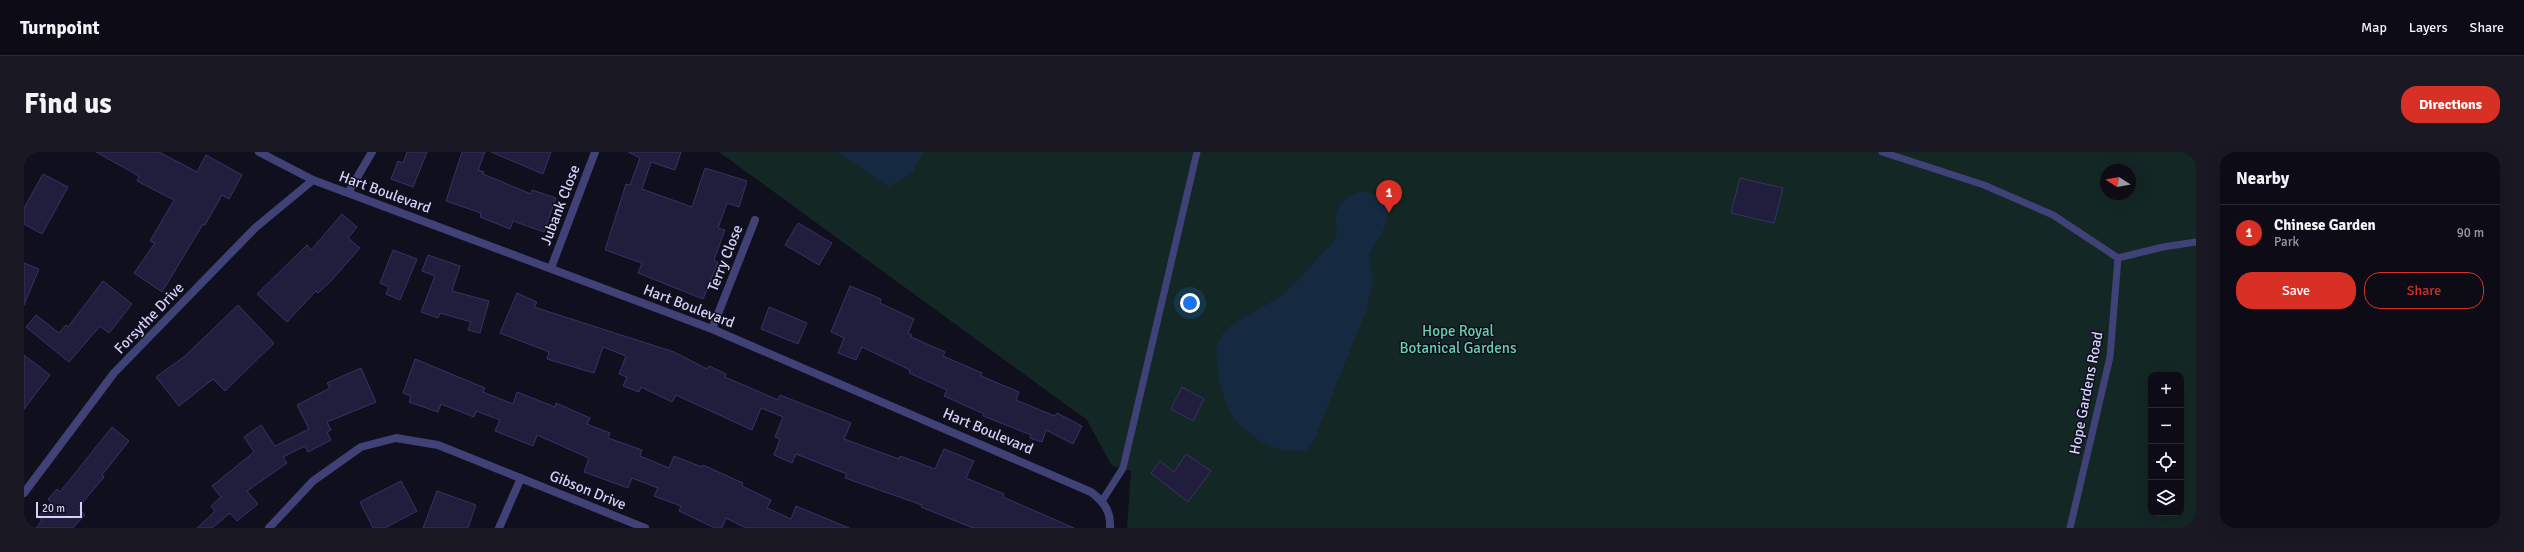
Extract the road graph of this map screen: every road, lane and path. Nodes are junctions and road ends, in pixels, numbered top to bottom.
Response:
1 (259, 152) edge
2 (372, 152) edge
3 (595, 152) edge
4 (1197, 152) edge
5 (1882, 152) edge
6 (313, 180) junction
7 (348, 193) junction
8 (755, 220) dead end
9 (2196, 242) edge
10 (2118, 258) junction
11 (551, 268) junction
12 (712, 329) junction
13 (521, 478) junction
14 (24, 493) edge
15 (1102, 501) junction
16 (269, 528) edge
17 (499, 528) edge
18 (645, 528) edge
19 (1110, 528) edge
20 (2070, 528) edge

1 - 6 street, Hart Boulevard
2 - 7 street
3 - 11 street, Jubank Close
4 - 15 lane
5 - 10 lane
6 - 7 street, Hart Boulevard
6 - 14 street, Forsythe Drive
7 - 11 street, Hart Boulevard
8 - 12 street, Terry Close
9 - 10 lane
10 - 20 lane, Hope Gardens Road
11 - 12 street, Hart Boulevard
12 - 15 street, Hart Boulevard
13 - 16 street, Gibson Drive
13 - 17 street
13 - 18 street, Gibson Drive
15 - 19 street

